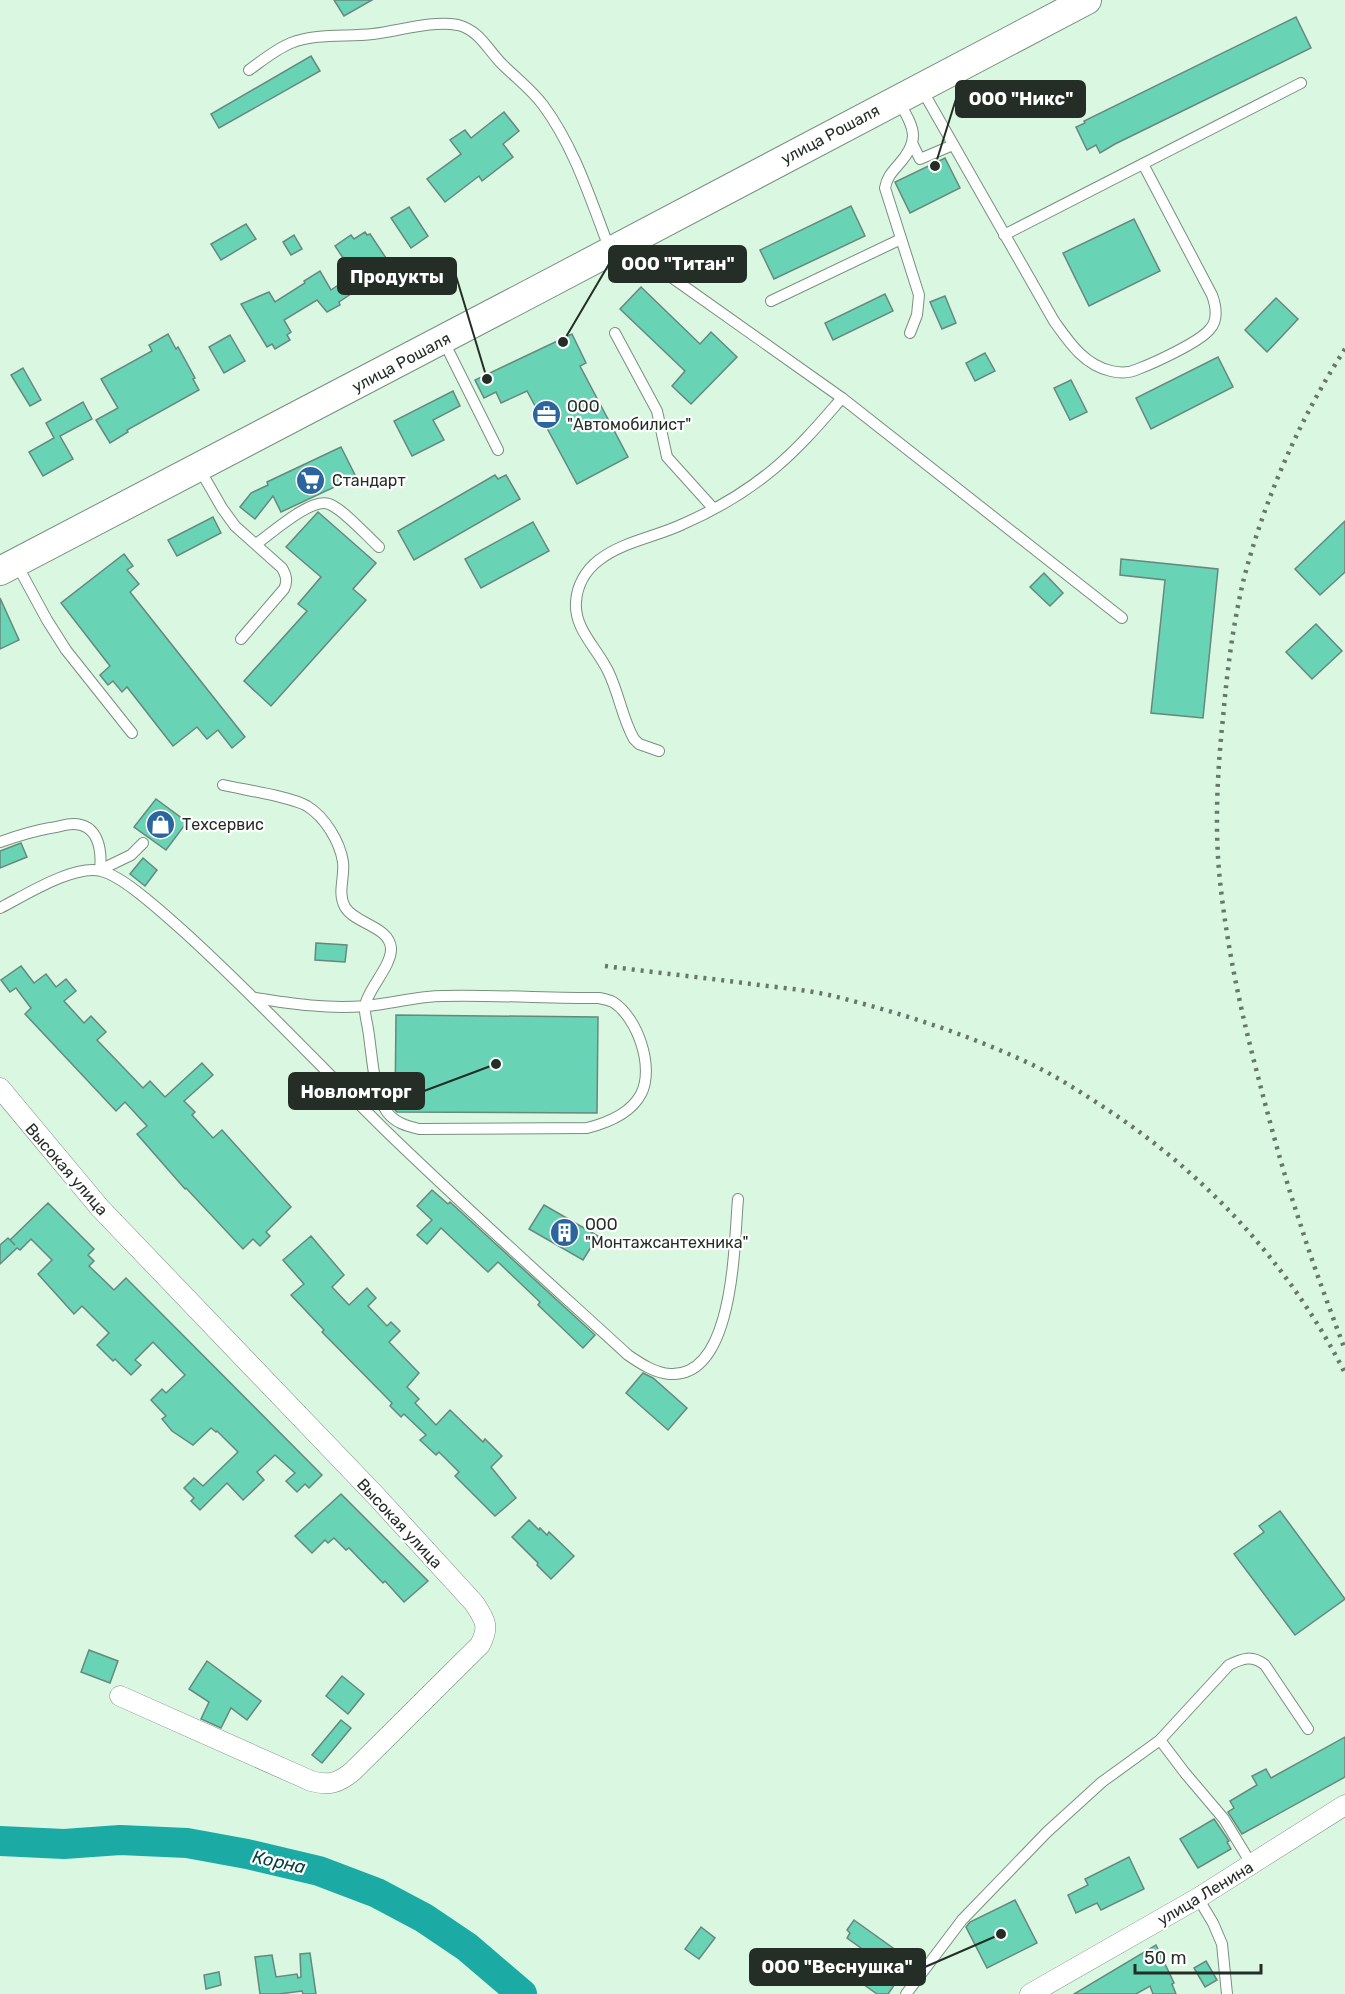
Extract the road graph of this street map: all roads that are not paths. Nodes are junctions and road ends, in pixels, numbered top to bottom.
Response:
1 (1087, 0) edge
2 (249, 70) dead end
3 (1301, 83) dead end
4 (909, 93) junction
5 (912, 143) junction
6 (953, 145) junction
7 (920, 159) junction
8 (1143, 164) junction
9 (889, 175) junction
10 (1005, 235) junction
11 (901, 239) junction
12 (622, 244) junction
13 (771, 301) dead end
14 (615, 333) dead end
15 (910, 333) dead end
16 (443, 340) junction
17 (843, 398) junction
18 (498, 450) dead end
19 (199, 468) junction
20 (713, 508) junction
21 (256, 544) junction
22 (379, 547) dead end
23 (8, 567) edge
24 (1122, 618) dead end
25 (241, 639) dead end
26 (132, 733) dead end
27 (659, 751) dead end
28 (223, 785) dead end
29 (0, 842) edge
30 (143, 843) dead end
31 (100, 870) junction
32 (0, 908) edge
33 (255, 998) junction
34 (365, 1006) junction
35 (0, 1088) edge
36 (738, 1199) dead end
37 (120, 1696) dead end
38 (1308, 1729) dead end
39 (1160, 1740) junction
40 (1345, 1805) edge
41 (1252, 1865) junction
42 (1198, 1898) junction
43 (906, 1994) edge
44 (1030, 1994) edge
45 (1227, 1994) edge

1 - 4 main road, улица Рошаля
2 - 12 lane
3 - 8 lane
4 - 5 lane
4 - 6 lane
4 - 12 main road, улица Рошаля
5 - 7 lane
5 - 9 lane
6 - 7 lane
6 - 10 lane
7 - 9 lane
8 - 10 lane
8 - 10 lane
9 - 11 lane
11 - 13 lane
11 - 15 lane
12 - 16 main road, улица Рошаля
12 - 17 lane
14 - 20 lane
16 - 18 lane
16 - 19 main road, улица Рошаля
17 - 20 lane
17 - 24 lane
19 - 21 lane
19 - 23 main road, улица Рошаля
20 - 27 lane
21 - 22 lane
21 - 25 lane
23 - 26 lane
28 - 34 lane
29 - 31 lane
30 - 31 lane
31 - 32 lane
31 - 33 lane
33 - 34 lane
33 - 36 lane
34 - 34 lane
35 - 37 street, Высокая улица
38 - 39 lane
39 - 41 lane
39 - 43 lane
40 - 41 street, улица Ленина
41 - 42 street, улица Ленина
42 - 44 street, улица Ленина
42 - 45 lane

